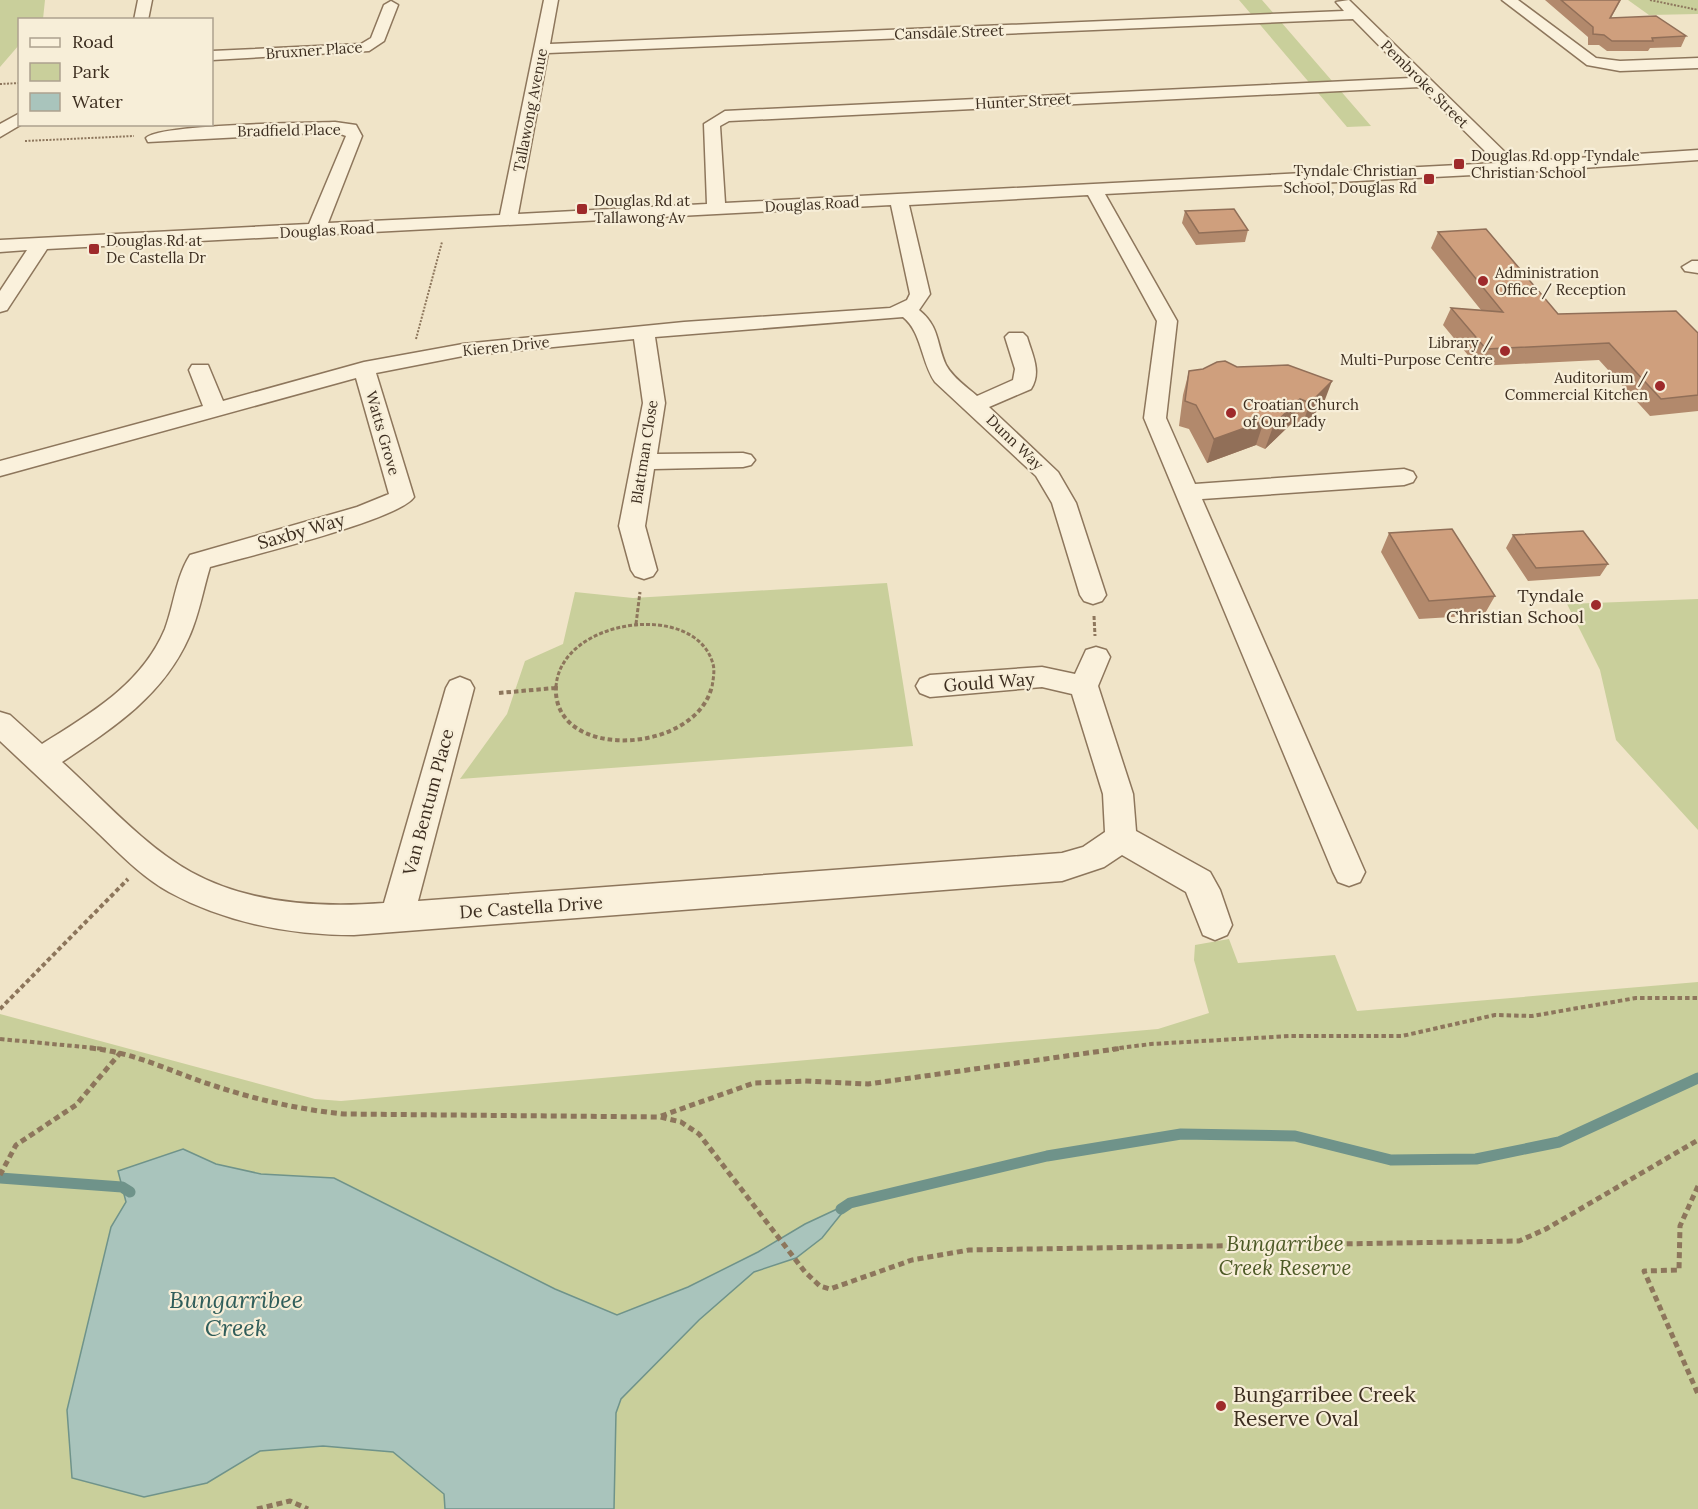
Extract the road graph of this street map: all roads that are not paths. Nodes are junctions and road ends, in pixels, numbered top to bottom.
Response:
1 (145, 0) edge
2 (551, 0) edge
3 (1341, 0) edge
4 (1509, 0) edge
5 (391, 5) dead end
6 (1356, 15) junction
7 (141, 18) edge
8 (542, 49) junction
9 (213, 56) edge
10 (1698, 63) edge
11 (1422, 82) junction
12 (18, 119) edge
13 (0, 132) edge
14 (154, 138) road end
15 (1698, 155) edge
16 (1624, 161) junction
17 (1698, 161) edge
18 (1511, 168) junction
19 (1094, 190) junction
20 (899, 200) junction
21 (716, 209) junction
22 (508, 220) junction
23 (316, 230) junction
24 (42, 244) junction
25 (0, 246) edge
26 (0, 306) edge
27 (907, 310) junction
28 (644, 333) junction
29 (1016, 337) dead end
30 (364, 369) junction
31 (200, 370) dead end
32 (976, 405) junction
33 (215, 409) junction
34 (743, 460) dead end
35 (644, 462) junction
36 (0, 469) edge
37 (1404, 477) dead end
38 (1186, 492) junction
39 (402, 497) joint
40 (644, 570) road end
41 (1093, 595) road end
42 (1096, 657) road end
43 (930, 686) dead end
44 (1083, 686) junction
45 (460, 688) dead end
46 (0, 723) edge
47 (41, 760) junction
48 (1121, 838) junction
49 (1348, 872) dead end
50 (397, 916) junction
51 (1215, 925) dead end

1 - 7 street
2 - 8 street, Tallawong Avenue
3 - 6 street, Pembroke Street
4 - 10 street
5 - 9 street, Bruxner Place
6 - 8 street, Cansdale Street
6 - 11 street, Pembroke Street
8 - 22 street, Tallawong Avenue
11 - 18 street, Pembroke Street
11 - 21 street, Hunter Street
12 - 13 street
14 - 23 street, Bradfield Place
15 - 16 street, Douglas Road
16 - 17 street, Douglas Road
16 - 18 street, Douglas Road
18 - 19 street, Douglas Road
19 - 20 street, Douglas Road
19 - 38 street
20 - 21 street, Douglas Road
20 - 27 street
21 - 22 street, Douglas Road
22 - 23 street, Douglas Road
23 - 24 street, Douglas Road
24 - 25 street, Douglas Road
24 - 26 street
27 - 28 street, Kieren Drive
27 - 32 street, Dunn Way
28 - 30 street, Kieren Drive
28 - 35 street, Blattman Close
29 - 32 street
30 - 33 street, Kieren Drive
30 - 39 street, Watts Grove
31 - 33 street
32 - 41 street, Dunn Way
33 - 36 street, Kieren Drive
34 - 35 street
35 - 40 street, Blattman Close
37 - 38 street
38 - 49 street
39 - 47 street, Saxby Way
42 - 44 street
43 - 44 street, Gould Way
44 - 48 street
45 - 50 street, Van Bentum Place
46 - 47 street, De Castella Drive
47 - 50 street, De Castella Drive
48 - 50 street, De Castella Drive
48 - 51 street

